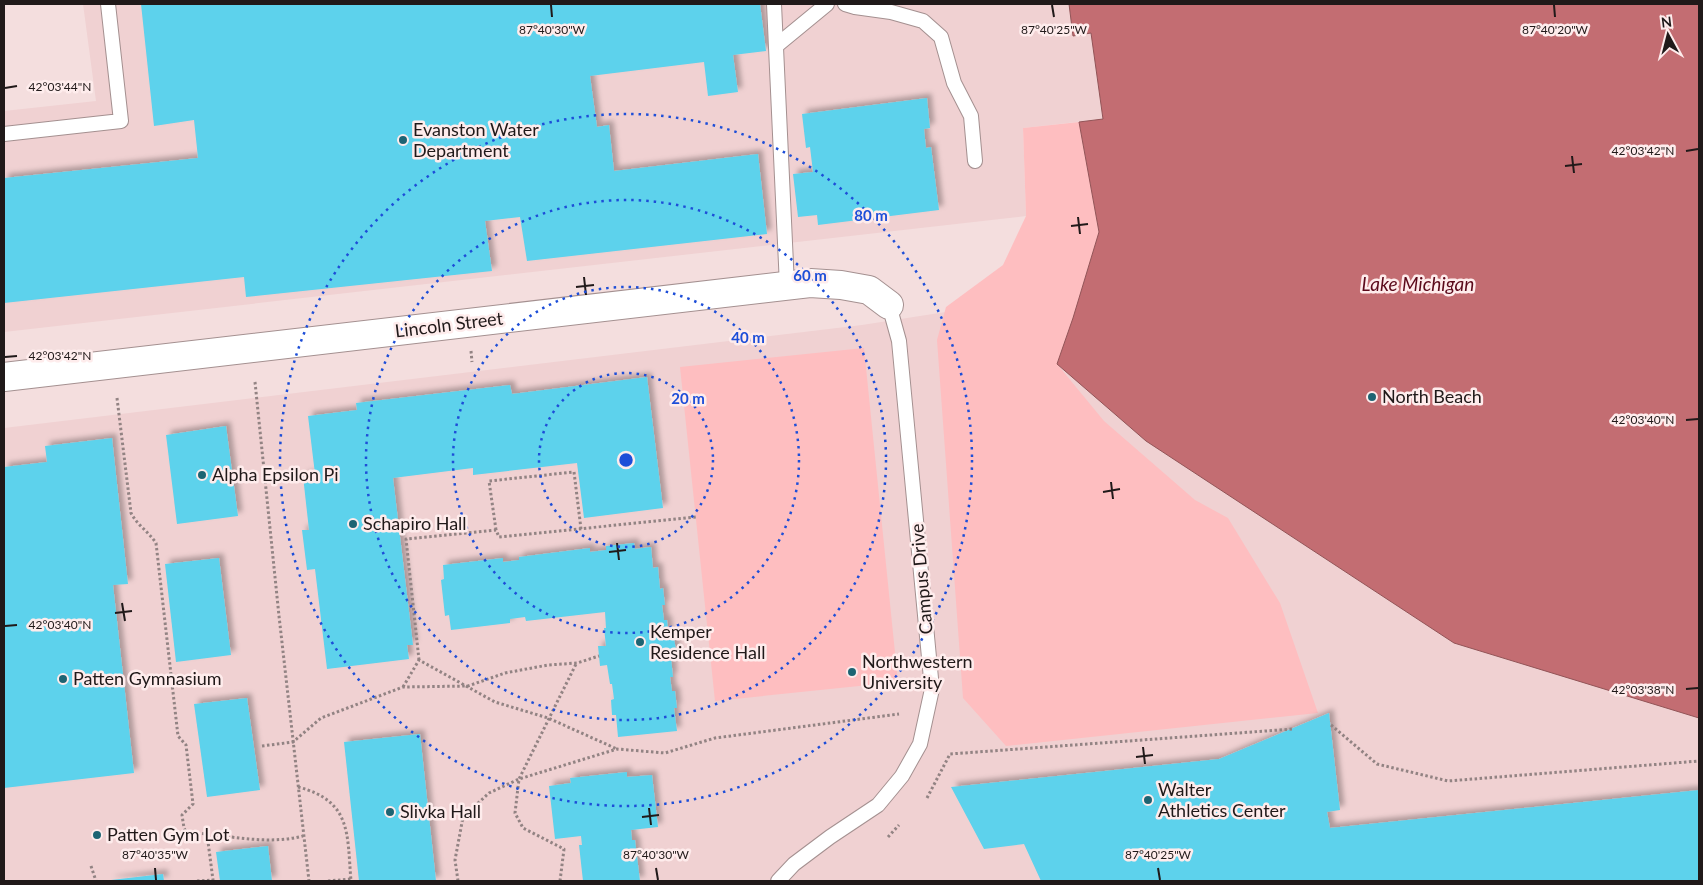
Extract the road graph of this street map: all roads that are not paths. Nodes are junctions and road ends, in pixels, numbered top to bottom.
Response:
1 (108, 4) edge
2 (774, 4) edge
3 (827, 4) edge
4 (845, 4) edge
5 (776, 46) junction
6 (4, 134) edge
7 (974, 161) dead end
8 (786, 286) junction
9 (889, 305) joint
10 (4, 377) edge
11 (778, 881) edge

1 - 6 lane
2 - 5 lane
3 - 5 lane
4 - 7 lane
5 - 8 lane
8 - 9 street, Lincoln Street
8 - 10 street, Lincoln Street
9 - 11 lane, Campus Drive

